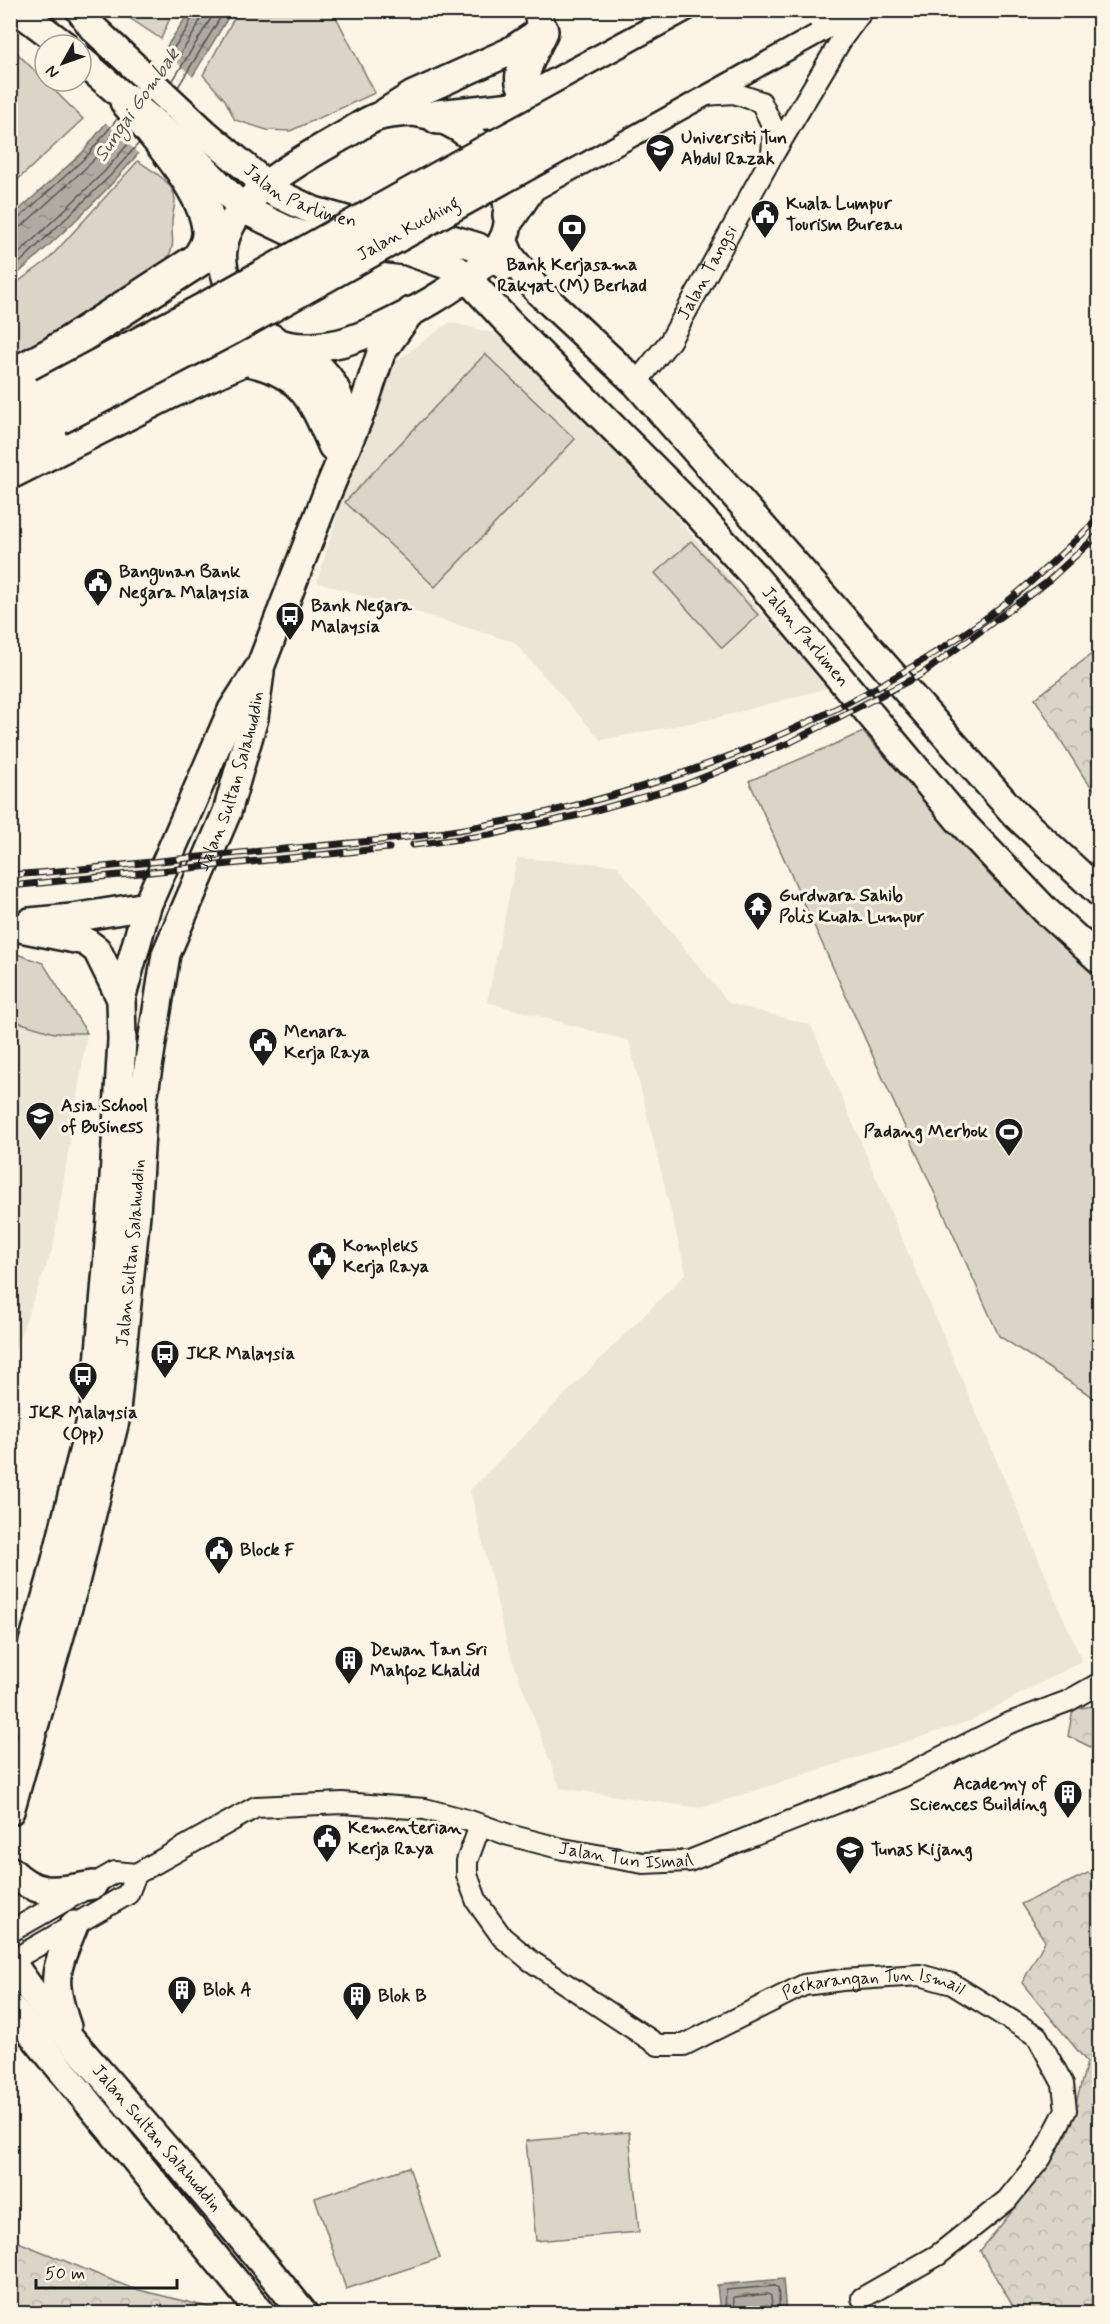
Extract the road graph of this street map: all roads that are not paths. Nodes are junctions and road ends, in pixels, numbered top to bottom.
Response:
1 (80, 10) edge
2 (697, 10) edge
3 (747, 10) edge
4 (802, 10) edge
5 (846, 10) edge
6 (863, 10) edge
7 (24, 13) edge
8 (539, 21) edge
9 (49, 33) edge
10 (93, 70) edge
11 (693, 95) junction
12 (537, 96) junction
13 (127, 101) joint
14 (377, 117) junction
15 (438, 117) junction
16 (190, 150) junction
17 (771, 158) junction
18 (295, 164) junction
19 (271, 190) junction
20 (239, 224) junction
21 (496, 240) junction
22 (455, 279) junction
23 (411, 311) junction
24 (136, 313) junction
25 (271, 349) junction
26 (57, 351) junction
27 (10, 377) edge
28 (636, 383) junction
29 (167, 393) junction
30 (51, 406) junction
31 (10, 411) edge
32 (10, 442) edge
33 (335, 445) junction
34 (10, 472) edge
35 (328, 491) junction
36 (261, 665) junction
37 (1100, 893) edge
38 (147, 906) junction
39 (10, 925) edge
40 (1100, 960) edge
41 (121, 999) junction
42 (1100, 1683) edge
43 (10, 1722) edge
44 (10, 1811) edge
45 (480, 1826) junction
46 (10, 1870) edge
47 (136, 1874) junction
48 (93, 1885) junction
49 (74, 1925) junction
50 (10, 1932) edge
51 (11, 1961) edge
52 (10, 2007) edge
53 (10, 2024) edge
54 (72, 2040) junction
55 (39, 2044) junction
56 (862, 2298) dead end
57 (262, 2313) edge
58 (304, 2313) edge

1 - 16 street, Jalan Parlimen
2 - 12 highway
3 - 30 highway, Jalan Kuching, bridge
4 - 30 highway, Jalan Kuching, bridge
5 - 11 highway
6 - 17 street, Jalan Tangsi
7 - 9 street
8 - 12 highway
8 - 14 street
10 - 13 street
11 - 17 street, Jalan Tangsi
11 - 21 highway
12 - 15 highway
13 - 16 highway
14 - 15 street
14 - 18 street
15 - 21 street
16 - 18 street, Jalan Parlimen
16 - 19 street, Jalan Parlimen
16 - 20 street, Jalan Parlimen
16 - 26 highway
17 - 28 street, Jalan Tangsi
18 - 19 street
19 - 20 street
19 - 21 street, Jalan Parlimen, bridge
20 - 22 street, Jalan Parlimen, bridge
20 - 24 highway
20 - 25 street, Jalan Sultan Salahuddin
21 - 22 street
21 - 28 street
22 - 23 street
22 - 40 street, Jalan Parlimen
23 - 25 street
23 - 35 street, Jalan Sultan Salahuddin
24 - 26 highway
24 - 29 highway
25 - 29 highway
25 - 33 highway
25 - 33 street, Jalan Sultan Salahuddin
26 - 27 highway
28 - 37 street
29 - 34 highway
30 - 31 highway, Jalan Kuching
30 - 32 highway, Jalan Kuching
33 - 35 street, Jalan Sultan Salahuddin
35 - 36 street, Jalan Sultan Salahuddin
36 - 38 street, Jalan Sultan Salahuddin
36 - 44 street, Jalan Sultan Salahuddin
38 - 39 street
38 - 41 street, Jalan Sultan Salahuddin
39 - 41 street
41 - 43 street, Jalan Sultan Salahuddin
42 - 45 street, Jalan Tun Ismail
45 - 47 street, Jalan Tun Ismail
45 - 56 street, Perkarangan Tun Ismail
46 - 48 street
47 - 48 street, Jalan Tun Ismail
47 - 49 street, Jalan Tun Ismail
48 - 50 street, Jalan Tun Ismail
49 - 51 street, Jalan Tun Ismail
49 - 54 street
51 - 54 street, Jalan Sultan Salahuddin
52 - 55 street, Jalan Sultan Salahuddin
53 - 55 street
54 - 58 street, Jalan Sultan Salahuddin
55 - 57 street, Jalan Sultan Salahuddin

